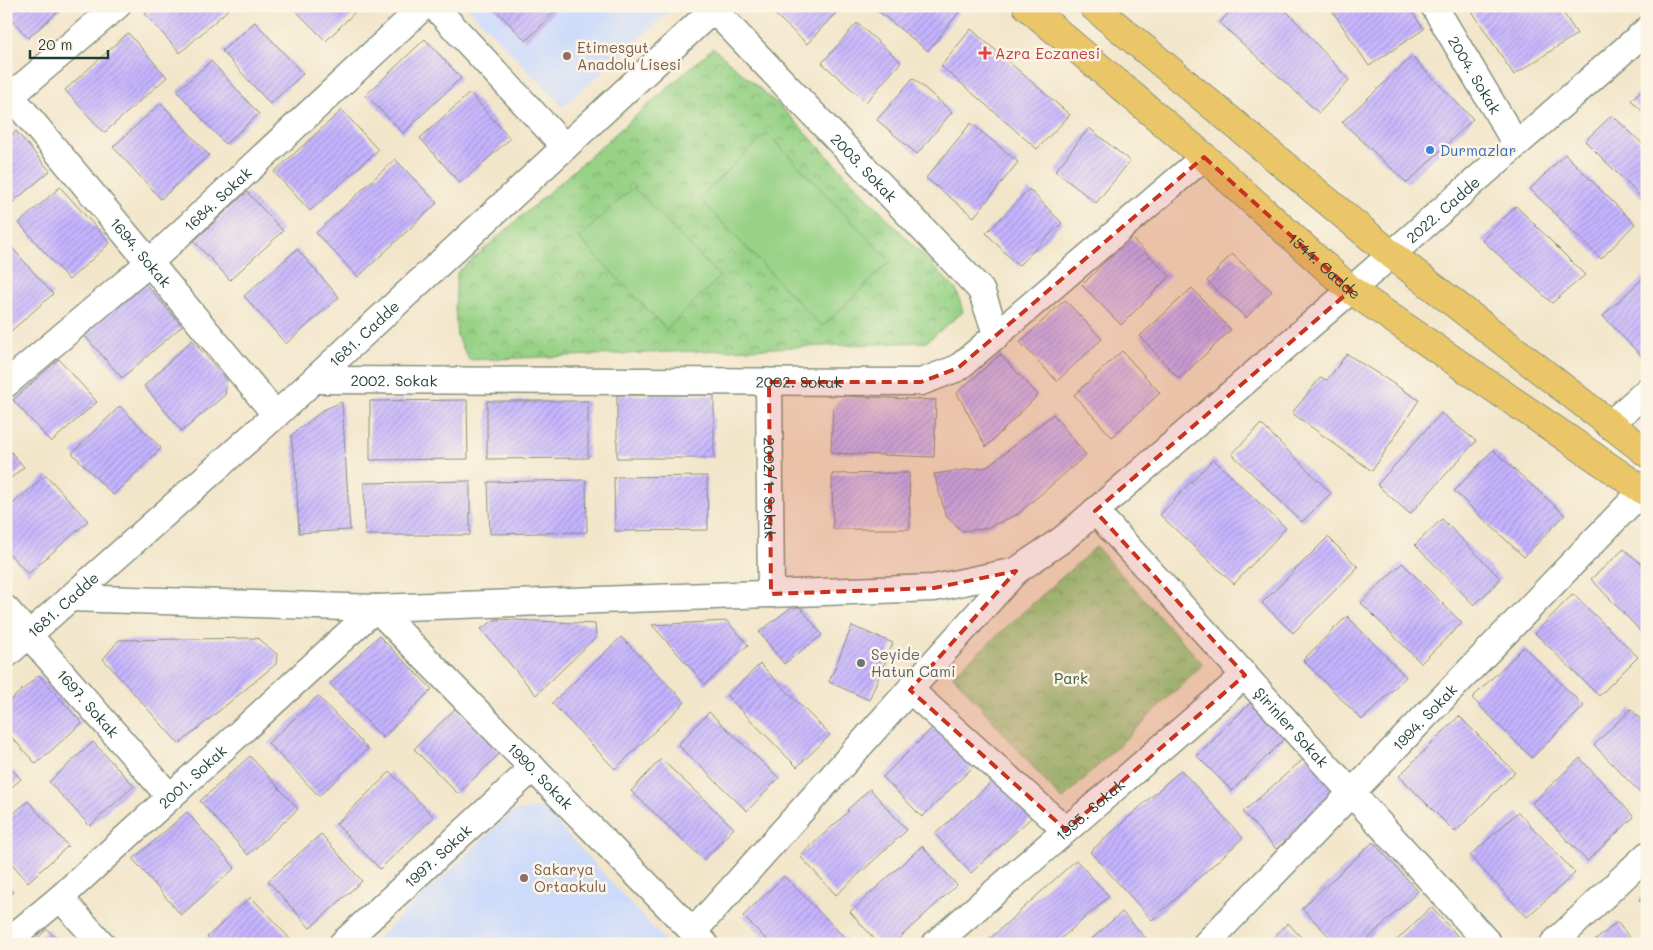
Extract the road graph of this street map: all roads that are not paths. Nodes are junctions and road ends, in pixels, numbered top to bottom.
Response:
1 (117, 6) edge
2 (424, 6) edge
3 (434, 6) edge
4 (1027, 6) edge
5 (1093, 6) edge
6 (1434, 6) edge
7 (715, 8) edge
8 (1647, 30) edge
9 (8, 95) edge
10 (1516, 144) junction
11 (565, 147) junction
12 (1204, 157) junction
13 (1392, 255) junction
14 (150, 262) junction
15 (1351, 290) junction
16 (996, 336) junction
17 (314, 380) junction
18 (769, 382) junction
19 (6, 384) edge
20 (1647, 391) edge
21 (276, 415) junction
22 (1609, 425) junction
23 (1647, 453) edge
24 (1645, 492) edge
25 (1095, 511) junction
26 (1016, 571) junction
27 (771, 594) junction
28 (70, 598) junction
29 (376, 608) junction
30 (6, 609) edge
31 (29, 635) junction
32 (6, 655) edge
33 (1245, 675) junction
34 (910, 690) junction
35 (533, 768) junction
36 (1352, 792) junction
37 (170, 797) junction
38 (1066, 830) junction
39 (1647, 855) edge
40 (60, 898) junction
41 (699, 938) edge
42 (6, 943) edge
43 (102, 944) edge
44 (342, 944) edge
45 (936, 944) edge
46 (1206, 944) edge
47 (1489, 944) edge
48 (1553, 944) edge

1 - 9 street
2 - 14 street, 1684. Sokak
3 - 11 street
4 - 12 main road, 1544. Cadde
5 - 13 main road
6 - 10 street, 2004. Sokak
7 - 11 street, 1681. Cadde
7 - 16 street, 2003. Sokak
8 - 10 street, 2022. Cadde
9 - 14 street, 1694. Sokak
10 - 13 street, 2022. Cadde
11 - 17 street, 1681. Cadde
12 - 15 main road, 1544. Cadde
12 - 16 street, 2002. Sokak
13 - 15 street, 2022. Cadde
13 - 22 main road
14 - 19 street, 1684. Sokak
14 - 21 street, 1694. Sokak
15 - 24 main road, 1544. Cadde
15 - 25 street, 2022. Cadde
16 - 18 street, 2002. Sokak
17 - 18 street, 2002. Sokak
17 - 21 street, 1681. Cadde
18 - 27 street, 2002/1. Sokak
20 - 22 street
21 - 28 street, 1681. Cadde
22 - 23 main road
24 - 36 street, 1994. Sokak
25 - 26 street, 2022. Cadde
25 - 33 street, Şirinler Sokak
26 - 27 street
26 - 34 street
27 - 29 street
28 - 29 street
28 - 31 street, 1681. Cadde
29 - 35 street, 1990. Sokak
29 - 37 street, 2001. Sokak
30 - 31 street, 1697. Sokak
31 - 32 street, 1681. Cadde
31 - 37 street, 1697. Sokak
33 - 36 street, Şirinler Sokak
33 - 38 street, 1995. Sokak
34 - 38 street
34 - 41 street
35 - 41 street, 1990. Sokak
35 - 44 street, 1997. Sokak
36 - 46 street, 1994. Sokak
36 - 47 street, Şirinler Sokak
37 - 40 street, 2001. Sokak
38 - 45 street, 1995. Sokak
39 - 48 street
40 - 42 street, 2001. Sokak
40 - 43 street

